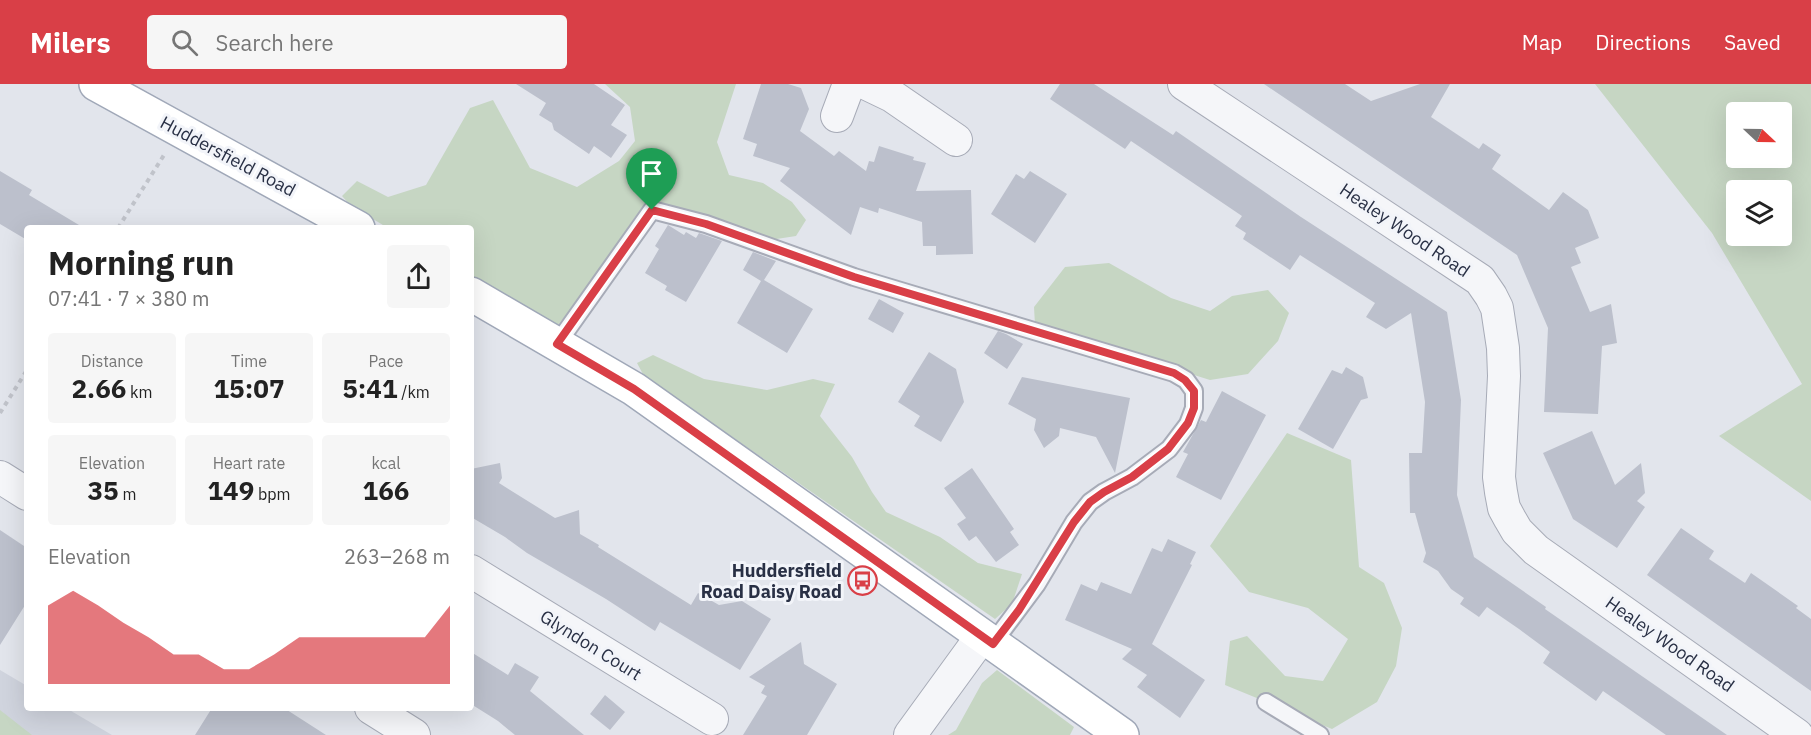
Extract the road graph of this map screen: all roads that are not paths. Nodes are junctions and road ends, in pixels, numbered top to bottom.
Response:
1 (96, 84) edge
2 (849, 84) edge
3 (867, 84) edge
4 (1184, 84) edge
5 (837, 116) dead end
6 (956, 140) dead end
7 (353, 225) edge
8 (474, 296) edge
9 (557, 344) junction
10 (0, 477) edge
11 (24, 492) edge
12 (474, 573) edge
13 (987, 640) junction
14 (1266, 702) dead end
15 (376, 711) edge
16 (712, 719) dead end
17 (414, 735) edge
18 (910, 735) edge
19 (1122, 735) edge
20 (1320, 735) edge
21 (1797, 735) edge

1 - 7 main road, Huddersfield Road
2 - 5 street
3 - 6 street
4 - 21 street, Healey Wood Road
8 - 9 main road
9 - 13 main road
9 - 13 lane
10 - 11 street
12 - 16 street, Glyndon Court
13 - 18 street
13 - 19 main road
14 - 20 lane
15 - 17 street

